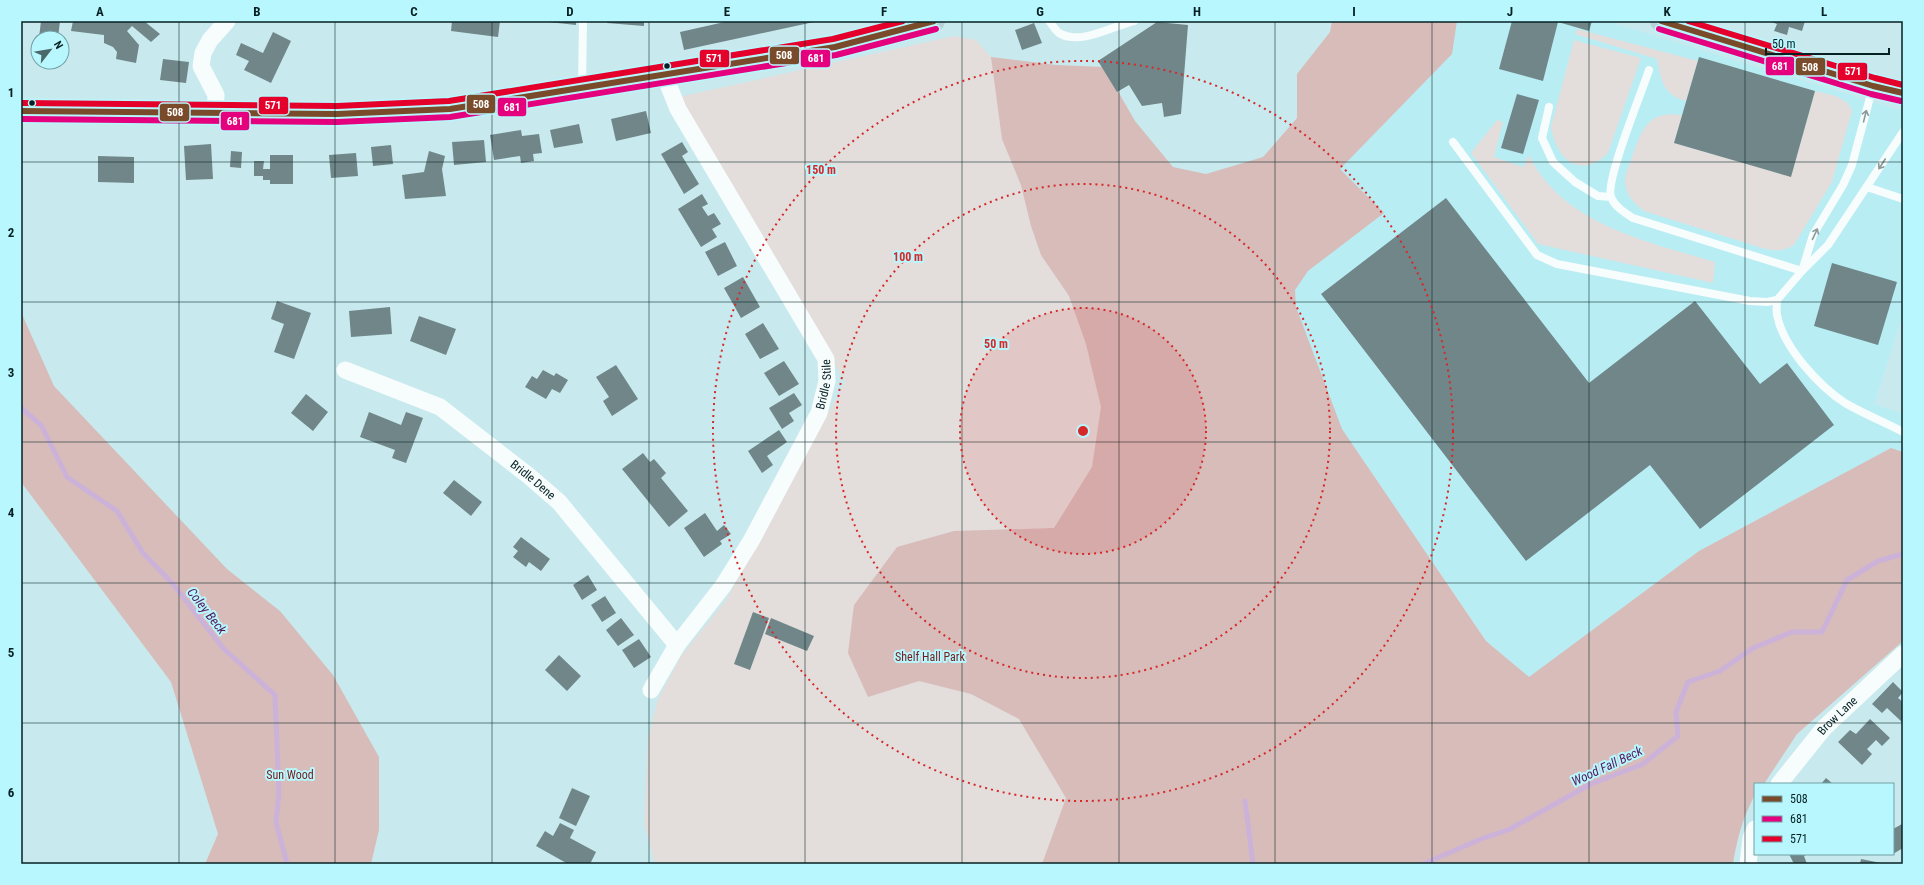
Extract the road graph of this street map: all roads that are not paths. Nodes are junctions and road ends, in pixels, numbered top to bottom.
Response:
1 (226, 21) edge
2 (584, 21) edge
3 (934, 21) edge
4 (1049, 21) edge
5 (1134, 21) edge
6 (1661, 21) edge
7 (1649, 70) dead end
8 (664, 74) junction
9 (1873, 86) junction
10 (582, 88) junction
11 (1903, 93) edge
12 (1549, 107) dead end
13 (21, 110) edge
14 (216, 114) junction
15 (1903, 132) edge
16 (1453, 142) dead end
17 (1867, 187) junction
18 (1611, 197) junction
19 (1903, 199) edge
20 (1802, 271) junction
21 (1777, 300) junction
22 (345, 370) dead end
23 (1903, 432) edge
24 (677, 646) junction
25 (1903, 654) edge
26 (651, 690) dead end
27 (1780, 783) edge
28 (1754, 831) edge
29 (1748, 862) edge

1 - 14 street
2 - 10 lane
3 - 8 highway
4 - 5 lane
6 - 9 highway
7 - 18 lane
8 - 10 highway
8 - 24 street, Bridle Stile
9 - 11 highway
20 -> 9 lane
10 - 14 highway
12 - 18 lane
13 - 14 highway
15 -> 17 lane
16 - 21 lane
17 - 19 lane
17 - 20 lane
18 - 20 lane
20 - 21 lane
21 - 23 lane
22 - 24 street, Bridle Dene
24 - 26 street, Bridle Stile
25 - 27 street, Brow Lane
28 - 29 street

